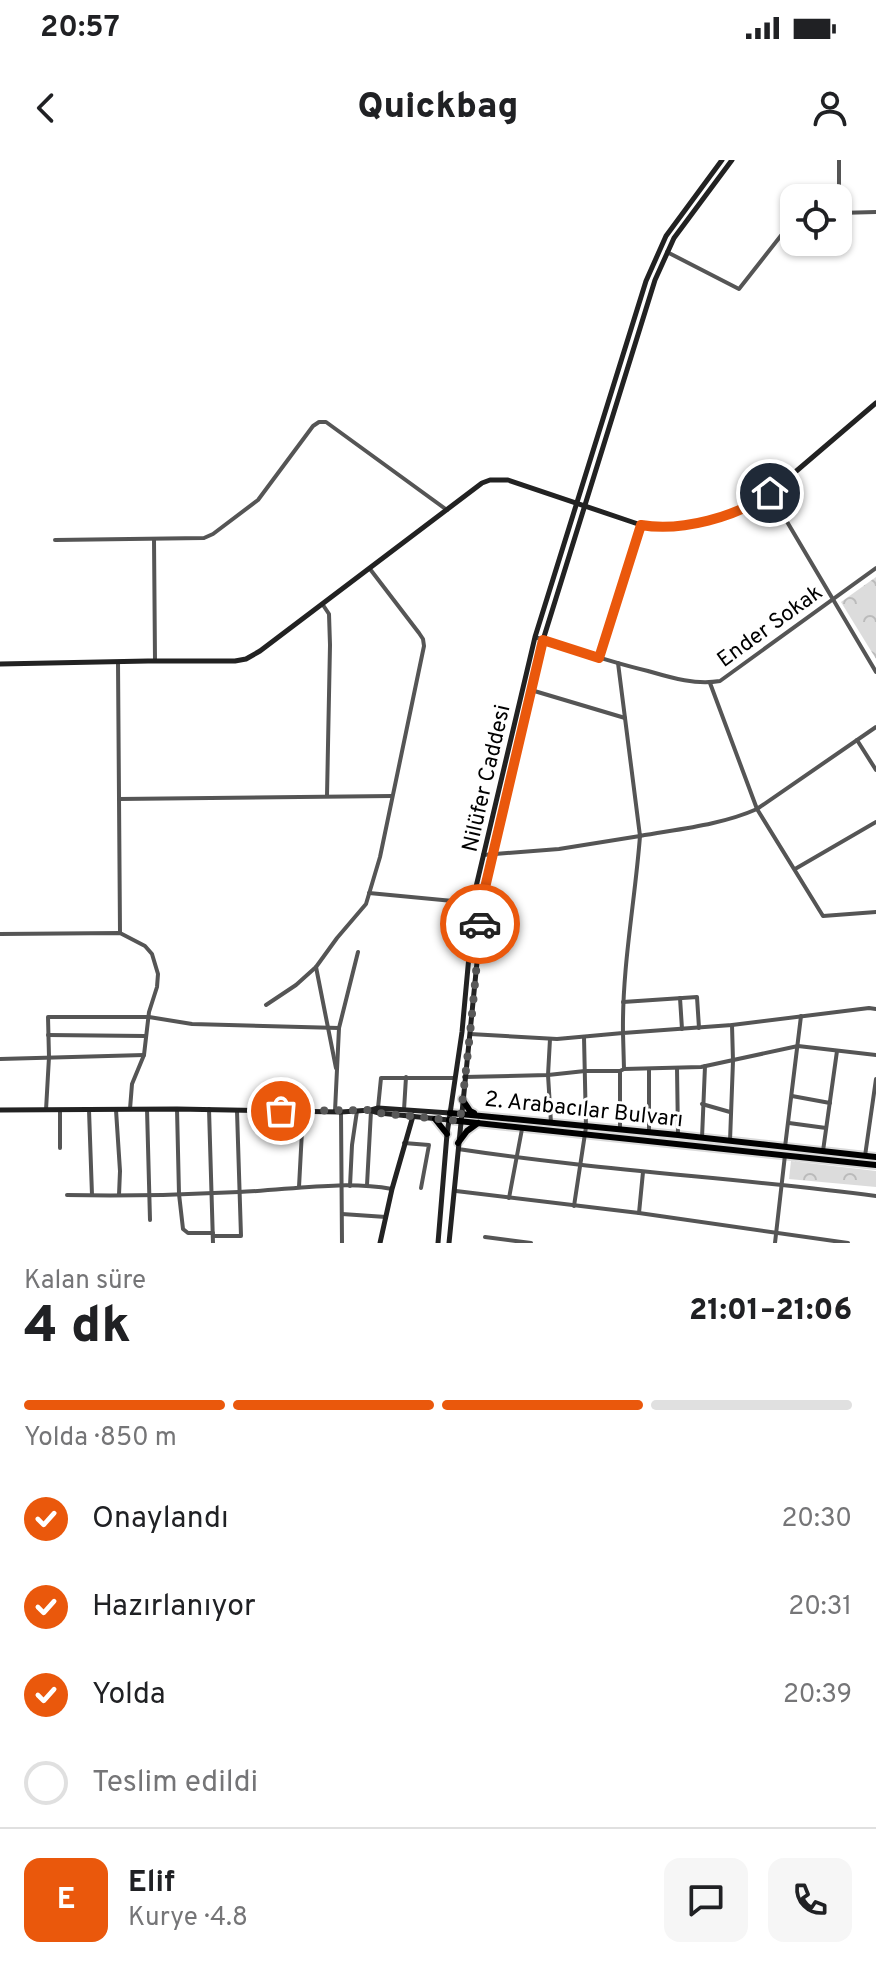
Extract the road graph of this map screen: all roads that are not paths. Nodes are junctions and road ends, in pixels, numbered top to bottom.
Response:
1 (722, 160) edge
2 (732, 160) edge
3 (839, 160) edge
4 (839, 184) edge
5 (876, 212) edge
6 (852, 213) edge
7 (780, 237) edge
8 (667, 252) junction
9 (876, 403) edge
10 (770, 493) junction
11 (580, 505) junction
12 (447, 510) junction
13 (641, 525) junction
14 (154, 539) junction
15 (55, 540) dead end
16 (876, 568) edge
17 (370, 569) junction
18 (833, 599) junction
19 (323, 605) junction
20 (535, 637) junction
21 (543, 640) junction
22 (599, 658) junction
23 (155, 661) junction
24 (118, 662) junction
25 (618, 663) junction
26 (0, 664) edge
27 (876, 672) edge
28 (710, 683) junction
29 (531, 690) junction
30 (625, 718) junction
31 (876, 727) edge
32 (857, 740) junction
33 (876, 770) edge
34 (327, 796) junction
35 (392, 796) junction
36 (119, 799) junction
37 (757, 809) junction
38 (876, 822) edge
39 (640, 836) junction
40 (494, 854) junction
41 (483, 855) junction
42 (794, 869) junction
43 (369, 893) junction
44 (474, 903) junction
45 (876, 912) edge
46 (120, 933) junction
47 (0, 934) edge
48 (358, 952) dead end
49 (316, 967) junction
50 (680, 998) junction
51 (623, 1002) junction
52 (266, 1005) dead end
53 (876, 1009) edge
54 (801, 1016) junction
55 (149, 1017) junction
56 (732, 1025) junction
57 (326, 1026) junction
58 (339, 1028) junction
59 (699, 1028) junction
60 (682, 1029) junction
61 (462, 1032) junction
62 (623, 1033) junction
63 (471, 1034) junction
64 (48, 1035) junction
65 (147, 1036) junction
66 (584, 1037) junction
67 (550, 1039) junction
68 (798, 1046) junction
69 (837, 1051) junction
70 (144, 1055) junction
71 (876, 1055) edge
72 (49, 1057) junction
73 (0, 1059) edge
74 (733, 1061) junction
75 (705, 1066) junction
76 (677, 1068) junction
77 (649, 1069) junction
78 (622, 1070) junction
79 (585, 1071) junction
80 (337, 1074) junction
81 (548, 1075) junction
82 (406, 1077) junction
83 (464, 1077) junction
84 (454, 1078) junction
85 (876, 1079) edge
86 (792, 1096) junction
87 (452, 1099) junction
88 (462, 1099) junction
89 (830, 1103) junction
90 (702, 1104) junction
91 (89, 1109) junction
92 (116, 1109) junction
93 (130, 1109) junction
94 (147, 1109) junction
95 (177, 1109) junction
96 (209, 1109) junction
97 (374, 1109) junction
98 (0, 1110) edge
99 (46, 1110) junction
100 (60, 1110) junction
101 (404, 1110) junction
102 (237, 1111) junction
103 (357, 1111) junction
104 (303, 1112) junction
105 (338, 1112) junction
106 (730, 1112) junction
107 (435, 1115) junction
108 (413, 1116) junction
109 (450, 1116) junction
110 (461, 1118) junction
111 (478, 1119) junction
112 (551, 1123) junction
113 (789, 1123) junction
114 (826, 1128) junction
115 (522, 1129) dead end
116 (585, 1130) junction
117 (620, 1130) junction
118 (649, 1133) junction
119 (447, 1134) junction
120 (678, 1135) junction
121 (702, 1138) junction
122 (730, 1141) junction
123 (404, 1143) junction
124 (458, 1146) junction
125 (785, 1147) junction
126 (60, 1148) dead end
127 (823, 1151) junction
128 (785, 1155) junction
129 (865, 1156) junction
130 (876, 1157) edge
131 (517, 1158) junction
132 (580, 1164) junction
133 (876, 1165) edge
134 (643, 1172) junction
135 (783, 1184) junction
136 (367, 1185) junction
137 (341, 1186) junction
138 (350, 1186) junction
139 (299, 1187) junction
140 (421, 1188) dead end
141 (392, 1189) junction
142 (456, 1191) junction
143 (239, 1192) junction
144 (211, 1193) junction
145 (179, 1194) junction
146 (67, 1195) dead end
147 (92, 1195) junction
148 (119, 1195) junction
149 (151, 1195) junction
150 (876, 1196) edge
151 (509, 1198) junction
152 (574, 1206) junction
153 (639, 1213) junction
154 (342, 1214) junction
155 (386, 1217) junction
156 (150, 1220) dead end
157 (213, 1234) junction
158 (777, 1234) junction
159 (485, 1237) dead end
160 (213, 1243) edge
161 (342, 1243) edge
162 (380, 1243) edge
163 (438, 1243) edge
164 (449, 1243) edge
165 (531, 1243) edge
166 (775, 1243) edge
167 (848, 1243) edge

1 - 11 street, Nilüfer Caddesi
2 - 8 street
3 - 4 street
5 - 6 street
7 - 8 street
8 - 11 street
9 - 10 street
10 - 13 street
10 - 18 street
11 - 12 street
11 - 13 street
11 - 20 street, Nilüfer Caddesi
11 - 21 street
12 - 14 street
12 - 17 street
13 - 22 street
14 - 15 street
14 - 23 street
16 - 18 street, Ender Sokak
17 - 19 street
17 - 35 street
18 - 27 street
18 - 28 street, Ender Sokak
19 - 23 street
19 - 34 street
20 - 21 street, Ender Sokak
20 - 41 street, Nilüfer Caddesi
21 - 22 street, Ender Sokak
21 - 29 street
22 - 25 street, Ender Sokak
23 - 24 street
24 - 26 street
24 - 36 street
25 - 28 street, Ender Sokak
25 - 30 street
28 - 37 street
29 - 30 street
29 - 40 street
30 - 39 street
31 - 32 street
32 - 33 street
32 - 37 street
34 - 35 street
34 - 36 street
35 - 43 street
36 - 46 street
37 - 39 street
37 - 42 street
38 - 42 street
39 - 40 street
39 - 51 street
40 - 41 street
40 - 63 street
41 - 44 street, Nilüfer Caddesi
42 - 45 street
43 - 44 street
43 - 49 street
44 - 61 street, Nilüfer Caddesi
46 - 47 street
46 - 55 street
48 - 58 street
49 - 52 street
49 - 57 street
50 - 51 street
50 - 59 street
50 - 60 street
51 - 62 street
53 - 54 street
54 - 56 street
54 - 68 street
55 - 57 street
55 - 64 street
55 - 65 street
56 - 59 street
56 - 74 street
57 - 58 street
57 - 80 street
58 - 80 street
59 - 60 street
60 - 62 street
61 - 63 street
61 - 84 street, Nilüfer Caddesi
62 - 66 street
62 - 78 street
63 - 67 street
63 - 83 street
64 - 65 street
64 - 72 street
65 - 70 street
66 - 67 street
66 - 79 street
67 - 81 street
68 - 69 street
68 - 74 street
68 - 86 street
69 - 71 street
69 - 89 street
70 - 72 street
70 - 93 street
72 - 73 street
72 - 99 street
74 - 75 street
74 - 106 street
75 - 76 street
75 - 90 street
76 - 77 street
76 - 120 street
77 - 78 street
77 - 118 street
78 - 79 street
78 - 117 street
79 - 81 street
79 - 116 street
80 - 105 street
81 - 83 street
81 - 112 street
82 - 84 street
82 - 97 street
82 - 101 street
83 - 88 street
84 - 87 street, Nilüfer Caddesi
85 - 129 street
86 - 89 street
86 - 113 street
87 - 107 street
87 - 109 street, Nilüfer Caddesi
88 - 110 street
88 - 111 main road
89 - 114 street
90 - 106 street
90 - 121 street
91 - 92 street
91 - 100 street
91 - 147 street
92 - 93 street
92 - 148 street
93 - 94 street
94 - 95 street
94 - 149 street
95 - 96 street
95 - 145 street
96 - 102 street
96 - 144 street
97 - 101 street
97 - 103 street
97 - 108 street
97 - 136 street
98 - 99 street
99 - 100 street
100 - 126 street
101 - 107 street
102 - 104 street
102 - 143 street
103 - 105 street
103 - 138 street
104 - 105 street
104 - 139 street
105 - 137 street
106 - 122 street
107 - 108 street
107 - 109 street
107 - 119 main road
108 - 123 street
109 - 110 main road
109 - 119 street, Nilüfer Caddesi
110 - 111 main road
110 - 124 street
111 - 112 main road, 2. Arabacılar Bulvarı
111 - 116 main road
111 - 124 main road
112 - 116 main road, 2. Arabacılar Bulvarı
113 - 114 street
113 - 125 street
114 - 127 street
115 - 131 street
116 - 117 main road, 2. Arabacılar Bulvarı
116 - 128 main road
116 - 132 street
117 - 118 main road, 2. Arabacılar Bulvarı
118 - 120 main road, 2. Arabacılar Bulvarı
119 - 163 street, Nilüfer Caddesi
120 - 121 main road, 2. Arabacılar Bulvarı
121 - 122 main road, 2. Arabacılar Bulvarı
122 - 125 main road, 2. Arabacılar Bulvarı
123 - 140 street
123 - 141 street
124 - 131 street
124 - 142 street
125 - 127 main road, 2. Arabacılar Bulvarı
127 - 129 main road, 2. Arabacılar Bulvarı
128 - 133 main road
128 - 135 street
129 - 130 main road, 2. Arabacılar Bulvarı
131 - 132 street
131 - 151 street
132 - 134 street
132 - 152 street
134 - 135 street
134 - 153 street
135 - 150 street
135 - 158 street
136 - 138 street
136 - 141 street
137 - 138 street
137 - 139 street
137 - 154 street
139 - 143 street
141 - 155 street
142 - 151 street
142 - 164 street
143 - 144 street
143 - 157 street
144 - 145 street
144 - 157 street
145 - 149 street
145 - 157 street
146 - 147 street
147 - 148 street
148 - 149 street
149 - 156 street
151 - 152 street
152 - 153 street
153 - 158 street
154 - 155 street
154 - 161 street
155 - 162 street
157 - 160 street
158 - 166 street
158 - 167 street
159 - 165 street

